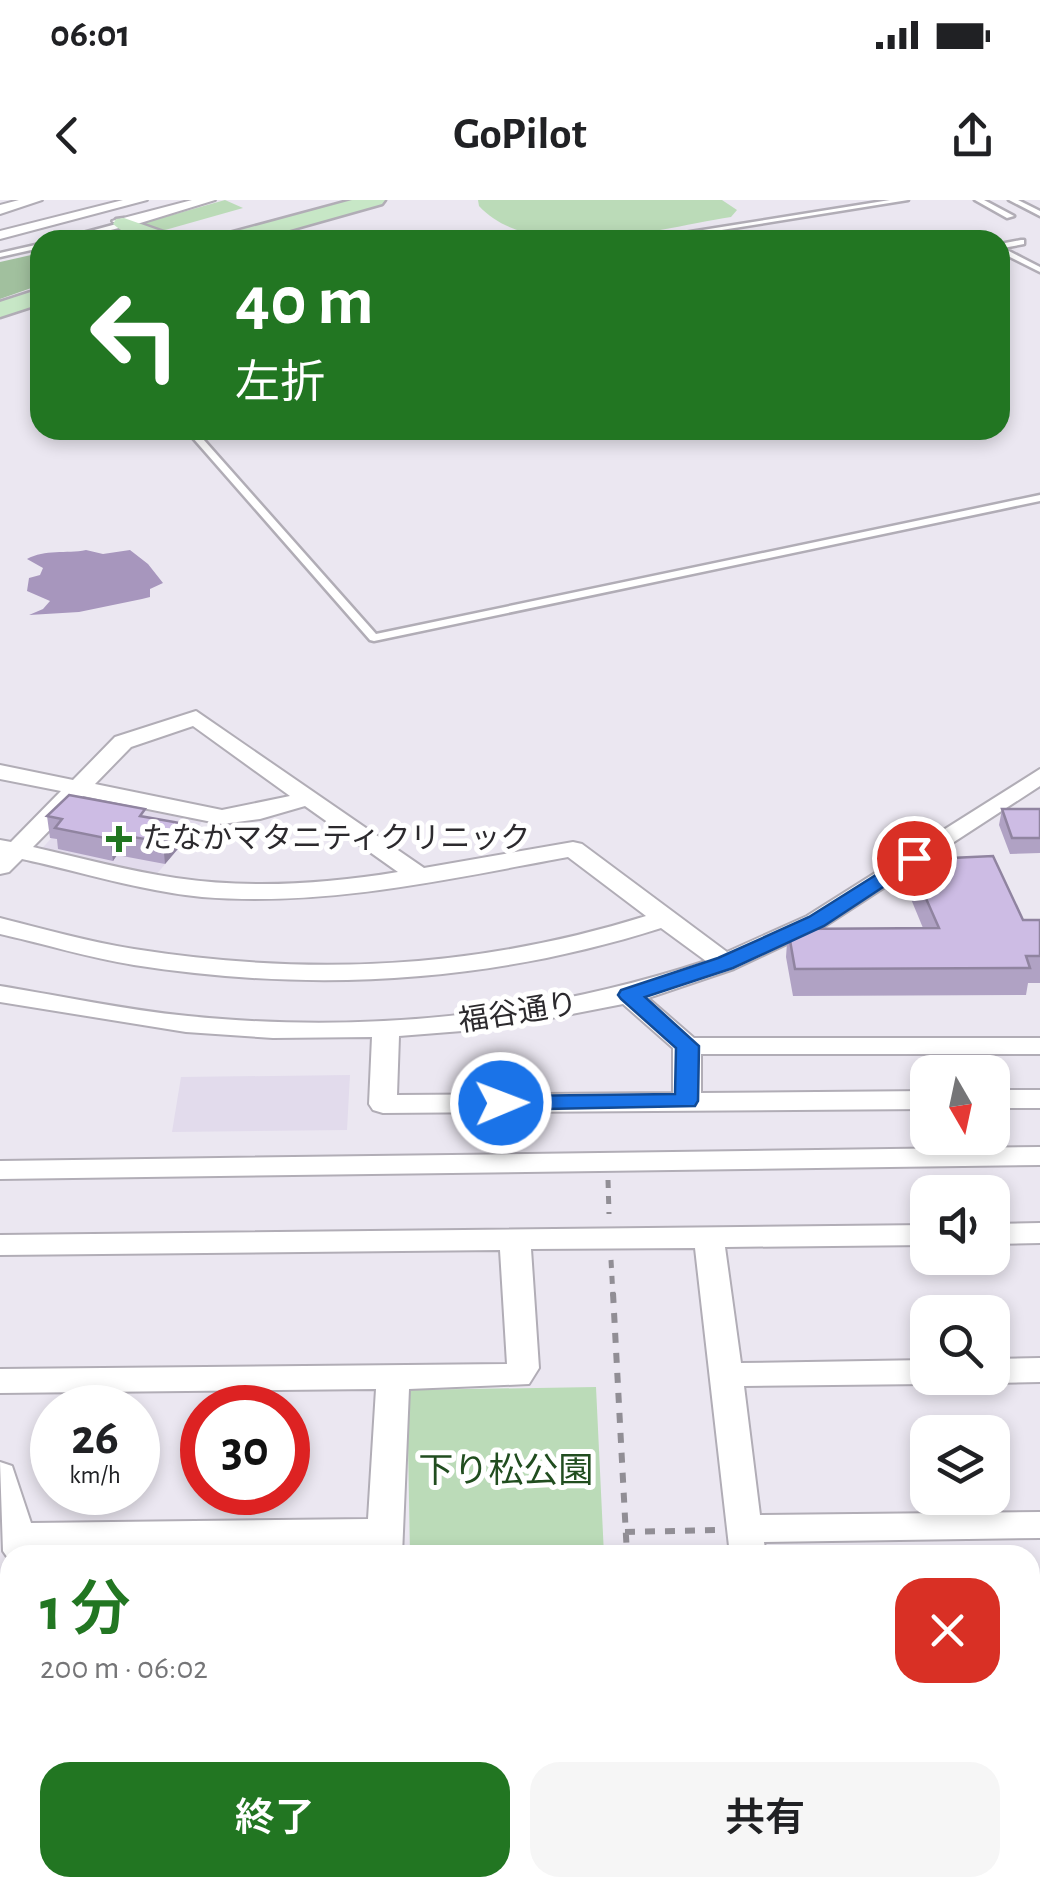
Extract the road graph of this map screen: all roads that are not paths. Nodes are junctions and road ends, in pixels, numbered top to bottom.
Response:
1 (35, 200) edge
2 (140, 200) edge
3 (208, 200) edge
4 (374, 200) edge
5 (904, 200) edge
6 (978, 200) edge
7 (1013, 200) edge
8 (0, 210) edge
9 (97, 212) junction
10 (1040, 214) edge
11 (1010, 216) dead end
12 (124, 224) junction
13 (100, 230) edge
14 (139, 230) edge
15 (266, 230) edge
16 (709, 230) edge
17 (0, 235) edge
18 (1021, 242) dead end
19 (1010, 245) edge
20 (30, 248) edge
21 (1010, 253) edge
22 (0, 255) edge
23 (1040, 270) edge
24 (30, 300) edge
25 (0, 310) edge
26 (199, 440) edge
27 (1040, 498) edge
28 (0, 772) edge
29 (1040, 776) edge
30 (80, 788) junction
31 (308, 798) junction
32 (6, 855) edge
33 (419, 876) junction
34 (666, 918) junction
35 (0, 926) edge
36 (725, 963) junction
37 (0, 994) edge
38 (629, 995) junction
39 (386, 1029) junction
40 (687, 1046) junction
41 (1040, 1046) edge
42 (1040, 1099) edge
43 (910, 1100) edge
44 (1010, 1100) edge
45 (687, 1101) junction
46 (1040, 1156) edge
47 (0, 1170) edge
48 (1010, 1234) edge
49 (1040, 1234) edge
50 (910, 1235) edge
51 (709, 1239) junction
52 (515, 1241) junction
53 (0, 1245) edge
54 (1040, 1370) edge
55 (1010, 1371) edge
56 (910, 1372) edge
57 (727, 1375) junction
58 (394, 1379) junction
59 (0, 1382) edge
60 (0, 1475) edge
61 (1040, 1525) edge
62 (747, 1542) edge
63 (385, 1544) edge
64 (19, 1545) edge
65 (202, 1545) edge

1 - 8 street
2 - 9 street
3 - 12 street
4 - 15 street
5 - 16 lane
6 - 11 lane
7 - 10 lane
9 - 12 street
9 - 17 street
12 - 13 lane
12 - 14 street
18 - 19 lane
20 - 22 lane
21 - 23 lane
24 - 25 street
26 - 27 lane
28 - 30 street
29 - 36 street, 福谷通り
30 - 31 street
30 - 31 street
30 - 32 street
31 - 33 street
32 - 33 street
33 - 34 street
34 - 35 street
34 - 36 street
36 - 38 street, 福谷通り
37 - 39 street, 福谷通り
38 - 39 street, 福谷通り
38 - 40 street
39 - 45 street
40 - 41 street
40 - 45 street
42 - 44 street
43 - 45 street
46 - 47 street
48 - 49 street
50 - 51 street
51 - 52 street
51 - 57 street
52 - 53 street
52 - 58 street
54 - 55 street
56 - 57 street
57 - 62 street
58 - 59 street
58 - 63 street
60 - 64 street
61 - 62 street
63 - 65 street

